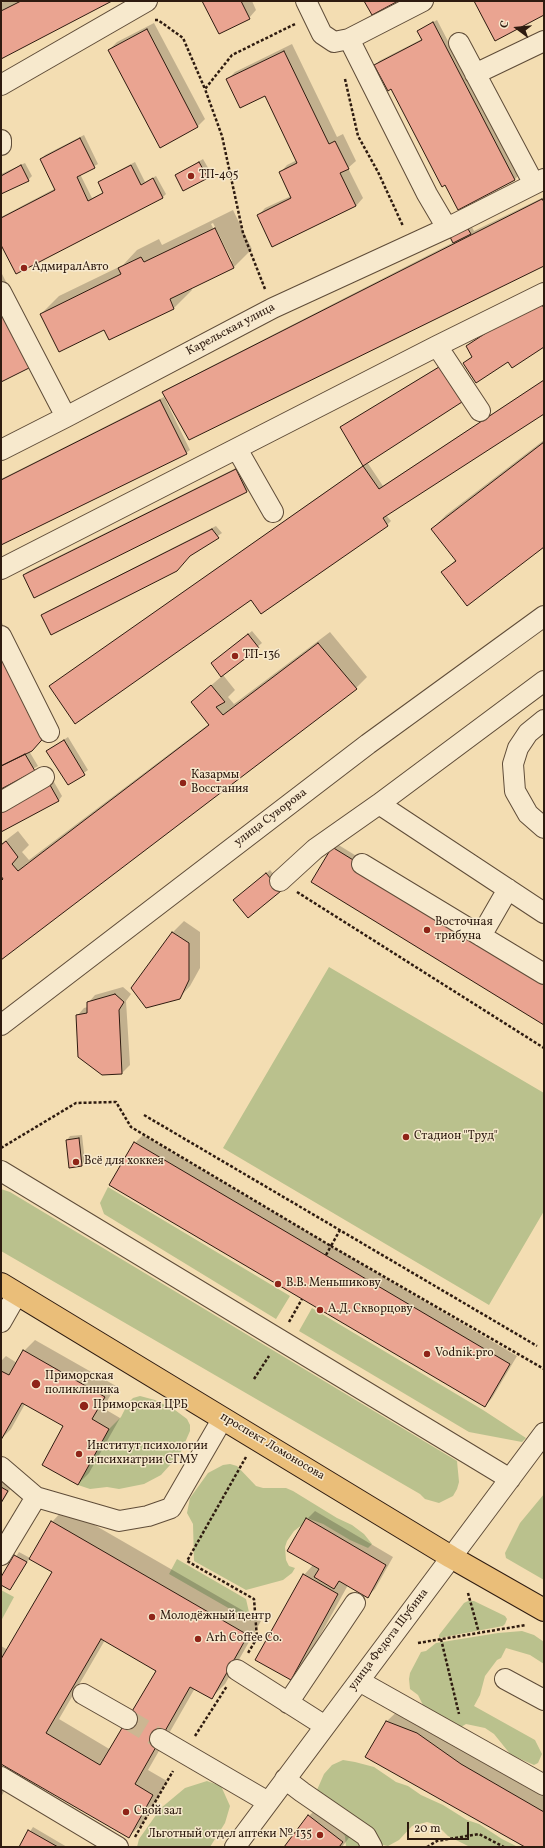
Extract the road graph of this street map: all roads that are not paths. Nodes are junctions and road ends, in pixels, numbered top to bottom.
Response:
1 (423, 1) edge
2 (310, 8) edge
3 (149, 10) edge
4 (342, 40) junction
5 (544, 41) edge
6 (459, 43) dead end
7 (475, 74) junction
8 (1, 85) edge
9 (1, 140) edge
10 (1, 145) edge
11 (539, 182) edge
12 (448, 228) junction
13 (1, 292) edge
14 (544, 293) edge
15 (437, 346) junction
16 (480, 411) dead end
17 (66, 417) junction
18 (237, 449) junction
19 (1, 450) edge
20 (273, 512) dead end
21 (1, 569) edge
22 (544, 616) edge
23 (1, 636) edge
24 (544, 680) edge
25 (544, 720) edge
26 (49, 732) dead end
27 (44, 777) dead end
28 (1, 802) edge
29 (379, 804) junction
30 (544, 828) edge
31 (362, 864) dead end
32 (280, 881) road end
33 (508, 889) junction
34 (544, 913) edge
35 (481, 936) junction
36 (544, 974) edge
37 (1, 1025) edge
38 (1, 1171) edge
39 (9, 1289) edge
40 (1, 1322) edge
41 (223, 1418) junction
42 (544, 1433) edge
43 (1, 1467) edge
44 (510, 1479) junction
45 (36, 1497) junction
46 (1, 1555) edge
47 (451, 1557) junction
48 (355, 1604) dead end
49 (537, 1618) edge
50 (237, 1670) road end
51 (505, 1679) dead end
52 (359, 1681) junction
53 (83, 1694) dead end
54 (544, 1700) edge
55 (288, 1703) junction
56 (127, 1719) tunnel mouth
57 (325, 1726) junction
58 (160, 1739) tunnel mouth
59 (1, 1777) edge
60 (286, 1779) junction
61 (544, 1785) edge
62 (268, 1802) junction
63 (365, 1843) edge
64 (126, 1844) edge
65 (235, 1847) edge

1 - 4 street
2 - 4 street
3 - 8 street
4 - 12 street
5 - 7 street
6 - 7 street
7 - 11 street
9 - 10 street
11 - 12 street, Карельская улица
12 - 17 street, Карельская улица
13 - 17 street
14 - 15 street
15 - 16 street
15 - 18 street
17 - 19 street, Карельская улица
18 - 20 street
18 - 21 street
22 - 37 street, улица Суворова
23 - 26 street
24 - 29 street
25 - 30 street
27 - 28 street
29 - 32 street
29 - 33 street
31 - 35 street
33 - 34 street
33 - 35 street
35 - 36 street
38 - 44 street
39 - 40 street
39 - 41 main road, проспект Ломоносова
41 - 45 street
41 - 47 main road, проспект Ломоносова
42 - 44 street, улица Федота Шубина
43 - 45 street
44 - 47 street, улица Федота Шубина
45 - 46 street
47 - 49 main road, проспект Ломоносова
47 - 52 street, улица Федота Шубина
48 - 55 street
50 - 55 street
51 - 54 street
52 - 57 street, улица Федота Шубина
52 - 61 street
53 - 56 street
55 - 57 street
57 - 60 street, улица Федота Шубина
58 - 62 street
59 - 64 street
60 - 62 street, улица Федота Шубина
60 - 63 street
62 - 65 street, улица Федота Шубина

